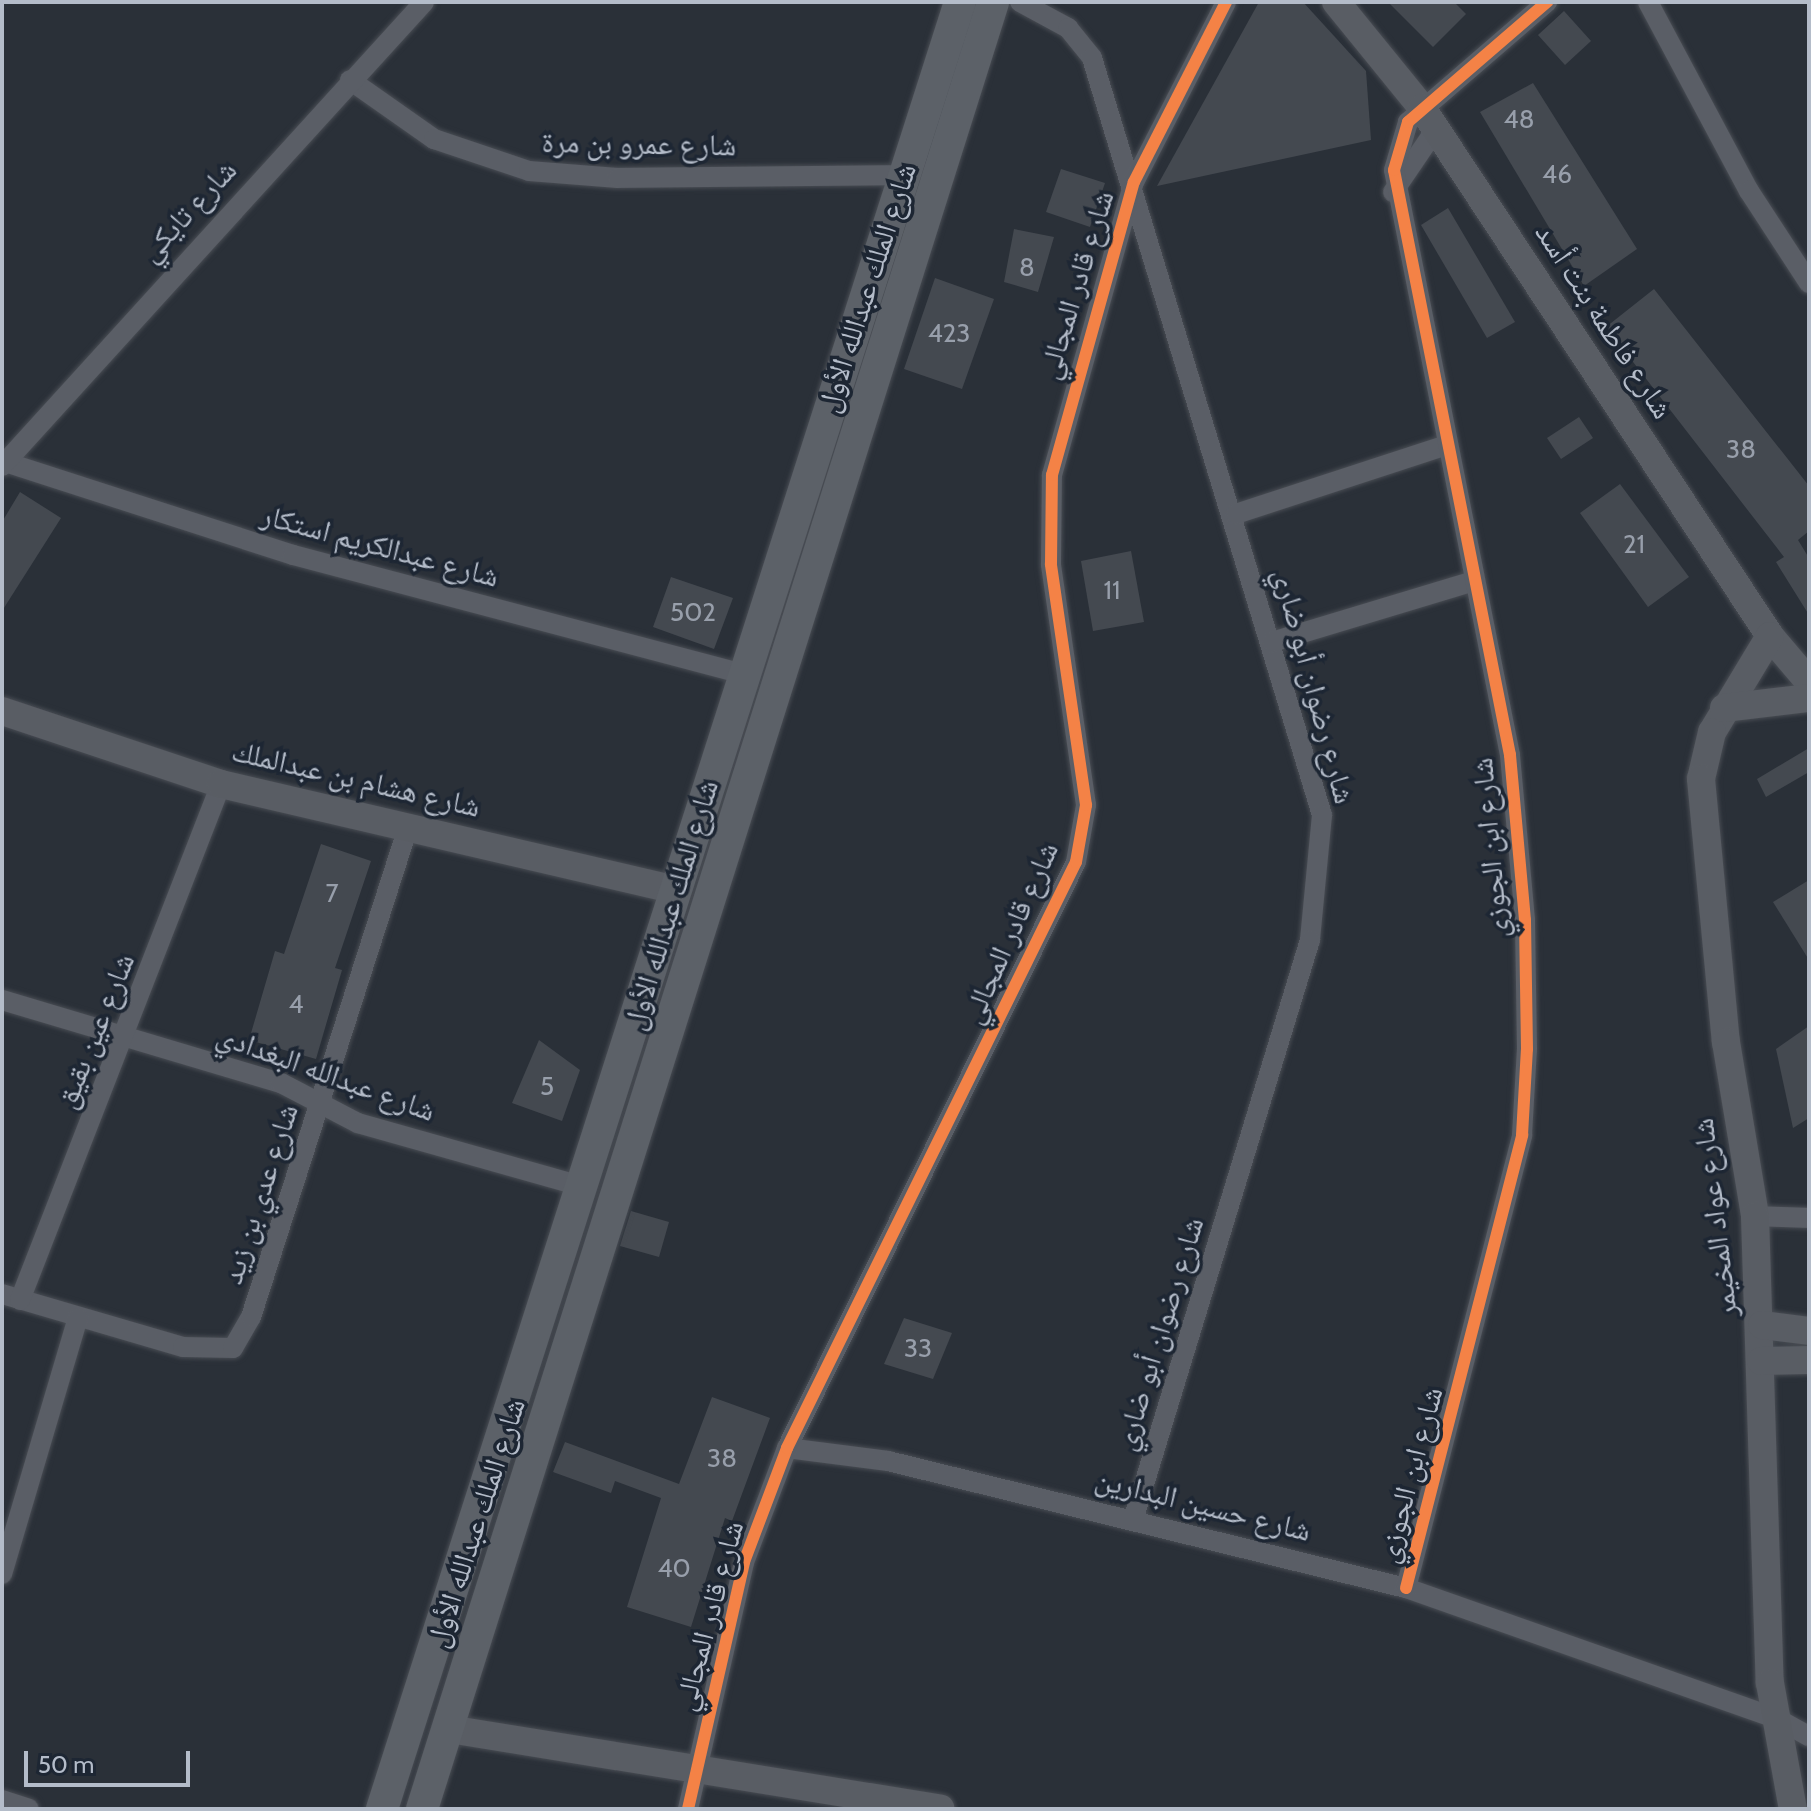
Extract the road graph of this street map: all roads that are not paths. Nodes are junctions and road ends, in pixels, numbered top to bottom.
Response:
1 (424, 2) edge
2 (960, 2) edge
3 (993, 2) edge
4 (1020, 2) edge
5 (1226, 2) edge
6 (1336, 2) edge
7 (1547, 2) edge
8 (1648, 2) edge
9 (350, 80) junction
10 (1429, 118) junction
11 (904, 175) junction
12 (1134, 182) junction
13 (1809, 283) edge
14 (1444, 446) junction
15 (3, 463) edge
16 (1236, 514) junction
17 (1474, 581) junction
18 (1770, 636) junction
19 (1272, 642) junction
20 (744, 674) junction
21 (1807, 682) edge
22 (2, 697) edge
23 (1724, 708) junction
24 (14, 714) edge
25 (221, 784) junction
26 (408, 827) junction
27 (675, 890) junction
28 (2, 1000) edge
29 (125, 1038) junction
30 (321, 1104) junction
31 (584, 1187) junction
32 (1755, 1216) junction
33 (1809, 1218) edge
34 (11, 1297) edge
35 (78, 1318) junction
36 (1762, 1325) junction
37 (1809, 1331) edge
38 (1809, 1360) edge
39 (1761, 1361) junction
40 (787, 1448) junction
41 (1134, 1517) junction
42 (3, 1563) edge
43 (1406, 1588) junction
44 (1776, 1718) junction
45 (449, 1729) junction
46 (1809, 1736) edge
47 (697, 1767) junction
48 (2, 1800) edge
49 (29, 1809) edge
50 (382, 1809) edge
51 (422, 1809) edge
52 (688, 1809) edge
53 (941, 1809) edge
54 (1793, 1809) edge

1 - 9 street, شارع تايكي
2 - 11 main road, شارع الملك عبدالله الأول
3 - 45 main road, شارع الملك عبدالله الأول
4 - 12 street, شارع رضوان أبو ضاري
5 - 12 street, شارع قادر المجالي
6 - 10 street, شارع فاطمة بنت أسد
7 - 10 street, شارع ابن الجوزي
8 - 13 street
9 - 11 street, شارع عمرو بن مرة
9 - 15 street, شارع تايكي
10 - 14 street, شارع ابن الجوزي
10 - 18 street, شارع فاطمة بنت أسد
11 - 20 main road, شارع الملك عبدالله الأول
12 - 16 street, شارع رضوان أبو ضاري
12 - 40 street, شارع قادر المجالي
14 - 16 street
14 - 17 street, شارع ابن الجوزي
15 - 20 street, شارع عبدالكريم استكار
16 - 19 street, شارع رضوان أبو ضاري
17 - 19 street
17 - 43 street, شارع ابن الجوزي
18 - 21 street, شارع فاطمة بنت أسد
18 - 23 street, شارع عواد المخيمر
19 - 41 street, شارع رضوان أبو ضاري
20 - 27 main road, شارع الملك عبدالله الأول
21 - 23 street
22 - 24 street, شارع هشام بن عبدالملك
23 - 32 street, شارع عواد المخيمر
24 - 25 street, شارع هشام بن عبدالملك
25 - 26 street, شارع هشام بن عبدالملك
25 - 29 street, شارع عين بقيق
26 - 27 street, شارع هشام بن عبدالملك
26 - 30 street, شارع عدي بن زيد
27 - 31 main road, شارع الملك عبدالله الأول
28 - 29 street, شارع عبدالله البغدادي
29 - 30 street, شارع عبدالله البغدادي
29 - 34 street, شارع عين بقيق
30 - 31 street, شارع عبدالله البغدادي
30 - 35 street, شارع عدي بن زيد
31 - 50 main road, شارع الملك عبدالله الأول
32 - 33 street
32 - 36 street, شارع عواد المخيمر
34 - 35 street, شارع عدي بن زيد
35 - 42 street
36 - 37 street
36 - 39 street, شارع عواد المخيمر
38 - 39 street
39 - 44 street, شارع عواد المخيمر
40 - 41 street, شارع حسين البدارين
40 - 47 street, شارع قادر المجالي
41 - 43 street, شارع حسين البدارين
43 - 44 street, شارع حسين البدارين
44 - 46 street, شارع حسين البدارين
44 - 54 street, شارع عواد المخيمر
45 - 47 street
45 - 51 main road, شارع الملك عبدالله الأول
47 - 52 street, شارع قادر المجالي
47 - 53 street
48 - 49 street

